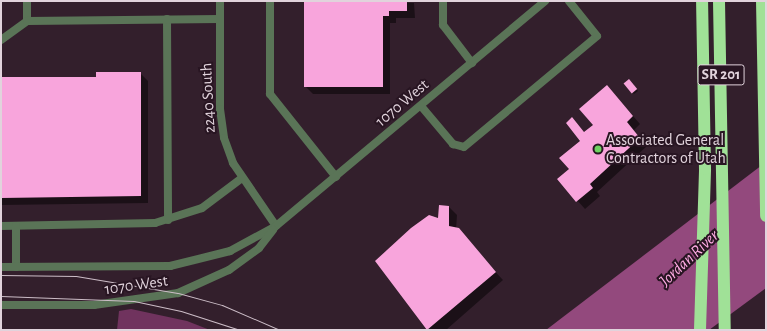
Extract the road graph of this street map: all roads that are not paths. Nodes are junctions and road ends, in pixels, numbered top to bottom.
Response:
1 (27, 1) edge
2 (220, 1) edge
3 (270, 1) edge
4 (443, 1) edge
5 (545, 1) edge
6 (569, 1) edge
7 (702, 1) edge
8 (719, 1) edge
9 (762, 1) edge
10 (167, 19) junction
11 (220, 19) junction
12 (27, 20) junction
13 (1, 40) edge
14 (472, 63) junction
15 (765, 80) edge
16 (420, 106) junction
17 (336, 177) junction
18 (242, 178) junction
19 (766, 216) edge
20 (168, 220) junction
21 (1, 226) edge
22 (16, 226) junction
23 (276, 226) junction
24 (1, 267) edge
25 (16, 267) junction
26 (1, 305) edge
27 (700, 330) edge
28 (725, 330) edge

1 - 12 street
2 - 11 street, 2240 South
3 - 17 street
4 - 14 street
5 - 14 street, 1070 West
6 - 16 street
7 - 27 highway
8 - 28 highway, SR 201
9 - 15 highway, SR 201
10 - 11 street
10 - 12 street
10 - 20 street
11 - 18 street, 2240 South
12 - 13 street
14 - 16 street, 1070 West
15 - 19 highway, SR 201
16 - 17 street, 1070 West
17 - 23 street, 1070 West
18 - 20 street
18 - 23 street, 2240 South
20 - 22 street
21 - 22 street
22 - 25 street
23 - 25 street, 1070 West
23 - 26 street, 1070 West
24 - 25 street, 1070 West

